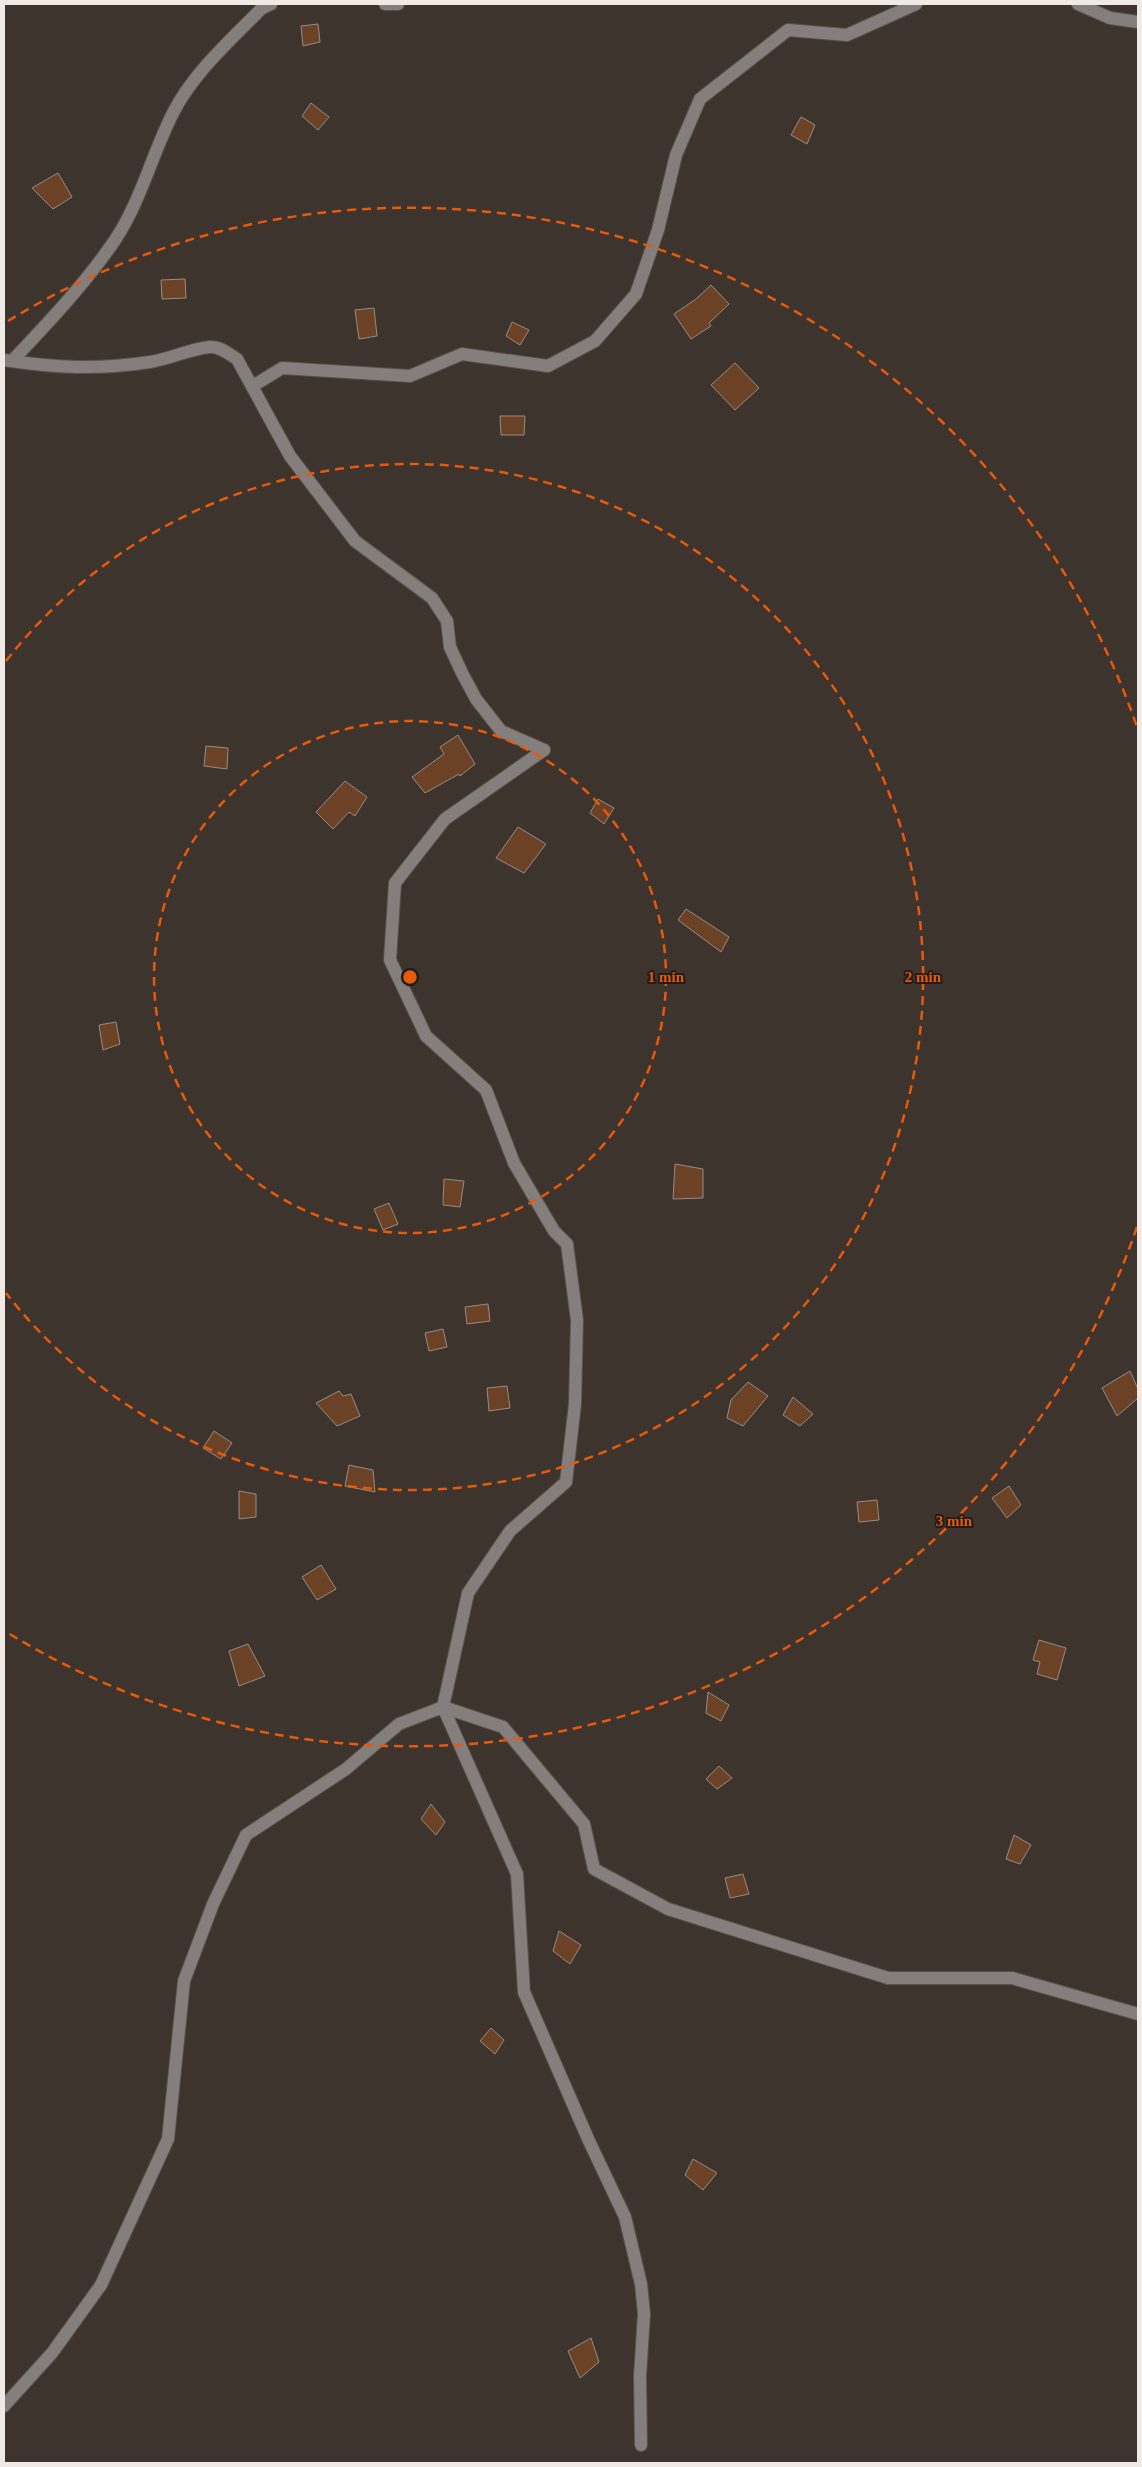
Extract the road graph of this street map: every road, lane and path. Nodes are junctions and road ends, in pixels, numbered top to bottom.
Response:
1 (270, 4) edge
2 (385, 4) edge
3 (398, 4) edge
4 (916, 4) edge
5 (1078, 4) edge
6 (1138, 22) edge
7 (8, 361) edge
8 (253, 386) junction
9 (443, 1707) junction
10 (1138, 2014) edge
11 (4, 2406) edge
12 (641, 2445) dead end

1 - 7 street
2 - 3 street
4 - 8 street
5 - 6 street
7 - 8 street
8 - 9 street
9 - 10 street
9 - 11 street
9 - 12 street

